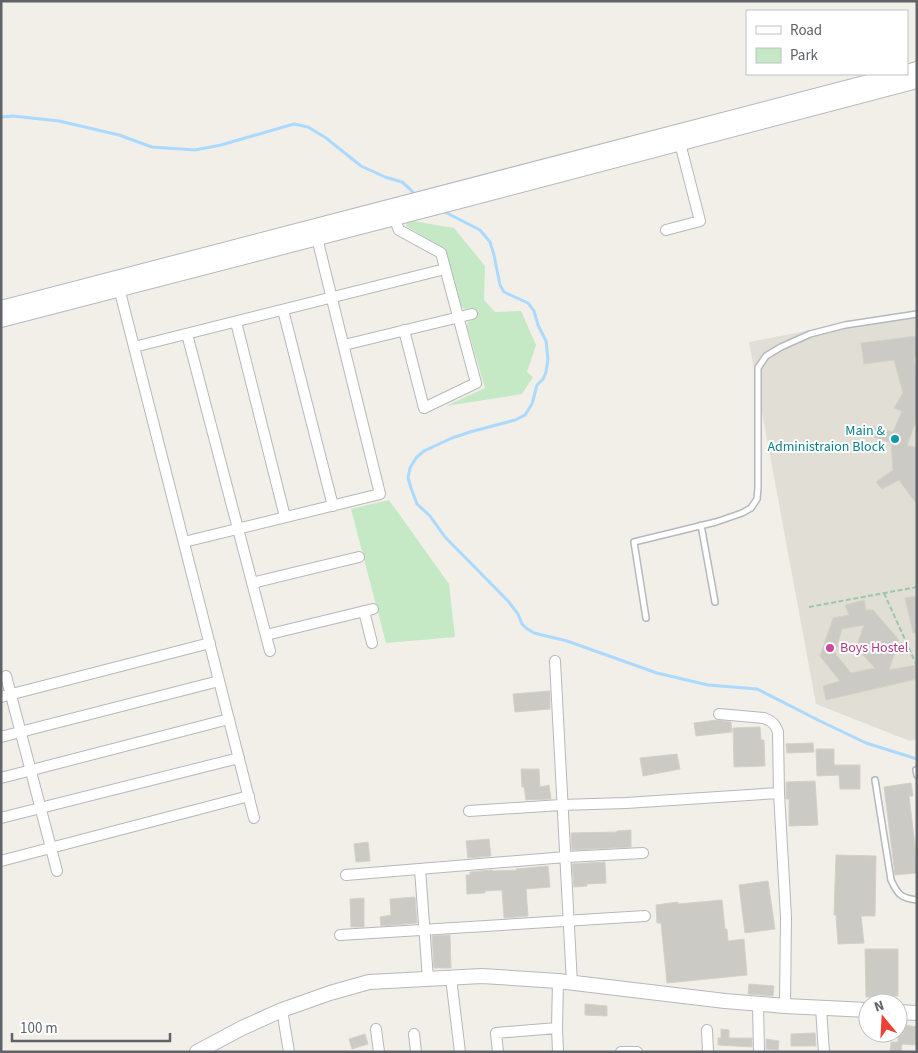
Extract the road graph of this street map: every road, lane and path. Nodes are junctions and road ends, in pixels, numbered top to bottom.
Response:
1 (895, 75) edge
2 (917, 81) edge
3 (680, 143) junction
4 (444, 199) junction
5 (399, 213) junction
6 (666, 230) dead end
7 (318, 238) junction
8 (445, 269) junction
9 (118, 283) junction
10 (332, 297) junction
11 (1, 308) edge
12 (283, 310) junction
13 (472, 314) dead end
14 (917, 314) edge
15 (458, 317) junction
16 (1, 320) edge
17 (236, 322) junction
18 (404, 330) junction
19 (187, 334) junction
20 (344, 345) junction
21 (134, 347) junction
22 (333, 506) junction
23 (286, 518) junction
24 (701, 526) junction
25 (238, 529) junction
26 (184, 542) junction
27 (359, 557) dead end
28 (252, 583) junction
29 (917, 587) edge
30 (884, 593) junction
31 (715, 602) dead end
32 (809, 608) dead end
33 (646, 618) dead end
34 (266, 635) junction
35 (210, 643) junction
36 (372, 643) dead end
37 (270, 651) dead end
38 (554, 660) dead end
39 (917, 666) edge
40 (6, 676) dead end
41 (219, 681) junction
42 (6, 695) edge
43 (718, 714) dead end
44 (229, 719) junction
45 (21, 732) junction
46 (1, 737) edge
47 (239, 758) junction
48 (30, 770) junction
49 (1, 778) edge
50 (875, 780) dead end
51 (779, 793) junction
52 (249, 796) junction
53 (561, 805) junction
54 (40, 808) junction
55 (469, 811) dead end
56 (1, 818) edge
57 (254, 818) dead end
58 (51, 848) junction
59 (643, 852) dead end
60 (566, 857) junction
61 (1, 861) edge
62 (420, 869) junction
63 (57, 871) dead end
64 (346, 875) dead end
65 (917, 900) edge
66 (645, 916) dead end
67 (568, 920) junction
68 (425, 929) junction
69 (340, 935) dead end
70 (451, 978) junction
71 (428, 979) junction
72 (558, 981) junction
73 (572, 984) junction
74 (758, 1004) junction
75 (785, 1006) junction
76 (821, 1008) junction
77 (282, 1010) junction
78 (858, 1010) edge
79 (557, 1028) junction
80 (376, 1030) dead end
81 (707, 1030) dead end
82 (414, 1034) dead end
83 (197, 1052) edge
84 (289, 1052) edge
85 (379, 1052) edge
86 (416, 1052) edge
87 (460, 1052) edge
88 (498, 1052) edge
89 (558, 1052) edge
90 (621, 1052) edge
91 (636, 1052) edge
92 (708, 1052) edge
93 (758, 1052) edge
94 (824, 1052) edge

1 - 4 street
2 - 3 street
3 - 4 street
3 - 6 street
4 - 5 street
5 - 7 street
5 - 8 street
5 - 9 street
7 - 9 street
7 - 10 street
8 - 10 street
8 - 15 street
9 - 11 street
9 - 16 street
9 - 21 street
10 - 12 street
10 - 20 street
12 - 17 street
12 - 22 street
13 - 15 street
14 - 24 lane
15 - 18 street
15 - 18 street
17 - 19 street
17 - 23 street
18 - 20 street
19 - 21 street
19 - 25 street
20 - 22 street
21 - 26 street
22 - 23 street
23 - 25 street
24 - 31 lane
24 - 33 lane
25 - 26 street
25 - 28 street
26 - 35 street
27 - 28 street
28 - 34 street
29 - 30 path
30 - 32 path
30 - 39 path
34 - 36 street
34 - 37 street
35 - 41 street
35 - 42 street
38 - 53 street
40 - 42 street
41 - 44 street
41 - 45 street
42 - 45 street
43 - 51 street
44 - 47 street
44 - 48 street
45 - 46 street
45 - 48 street
47 - 52 street
47 - 54 street
48 - 49 street
48 - 54 street
50 - 65 lane
51 - 53 street
51 - 75 street
52 - 57 street
52 - 58 street
53 - 55 street
53 - 60 street
54 - 56 street
54 - 58 street
58 - 61 street
58 - 63 street
59 - 60 street
60 - 62 street
60 - 67 street
62 - 64 street
62 - 68 street
66 - 67 street
67 - 68 street
67 - 73 street
68 - 69 street
68 - 71 street
70 - 71 street
70 - 72 street
70 - 87 street
71 - 77 street
72 - 73 street
72 - 79 street
73 - 74 street
74 - 75 street
74 - 93 street
75 - 76 street
76 - 78 street
76 - 94 street
77 - 83 street
77 - 84 street
79 - 88 street
79 - 89 street
80 - 85 street
81 - 92 street
82 - 86 street
90 - 91 street

